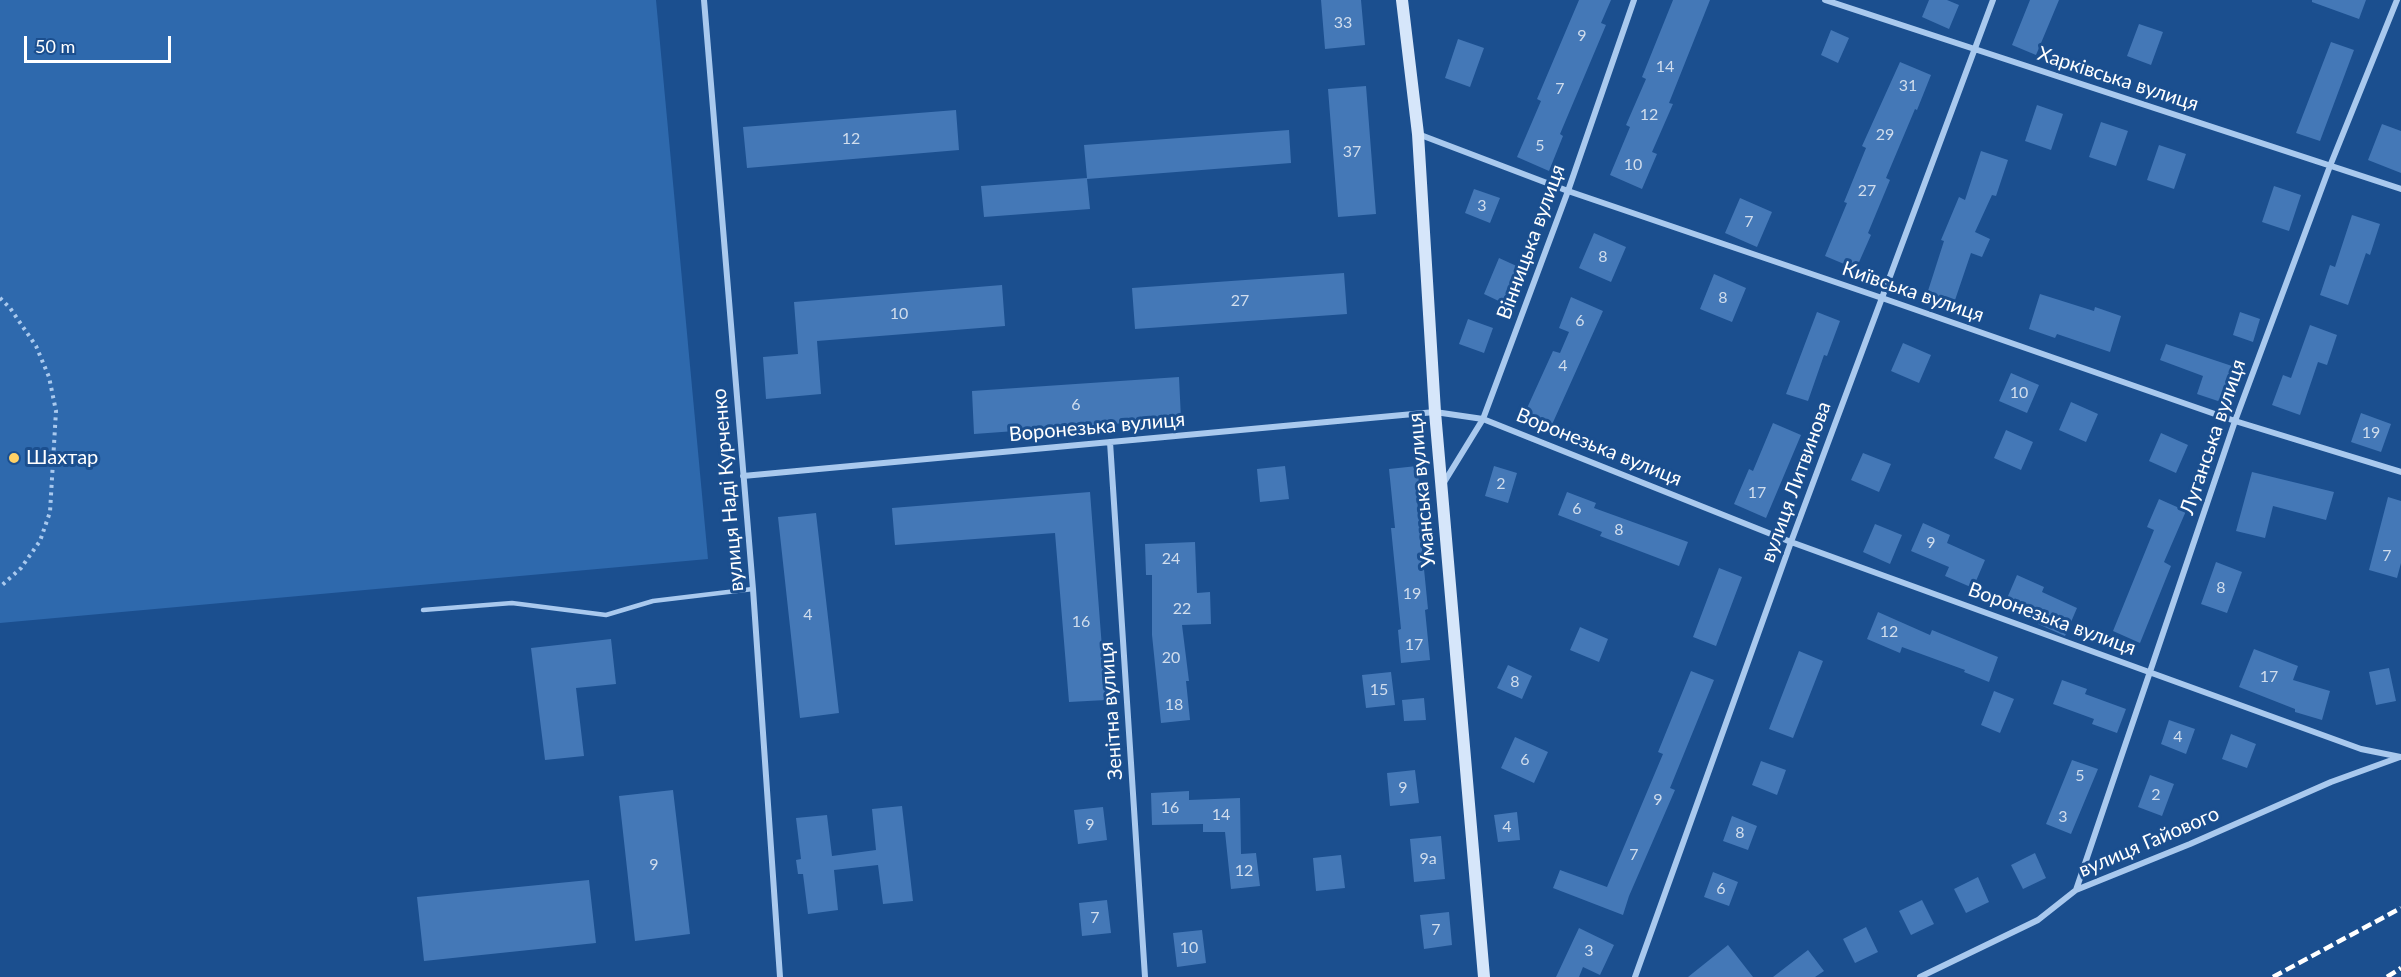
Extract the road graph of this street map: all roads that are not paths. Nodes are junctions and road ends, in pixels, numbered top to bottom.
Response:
1 (704, 0) edge
2 (1402, 0) edge
3 (1634, 0) edge
4 (1825, 0) edge
5 (1993, 0) edge
6 (2397, 0) edge
7 (1974, 50) junction
8 (1418, 134) junction
9 (2330, 166) junction
10 (2401, 189) edge
11 (1568, 191) junction
12 (1882, 298) junction
13 (1435, 412) junction
14 (1483, 418) junction
15 (2235, 422) junction
16 (1110, 442) junction
17 (2401, 472) edge
18 (743, 476) junction
19 (1441, 486) junction
20 (1791, 542) junction
21 (753, 589) junction
22 (423, 610) dead end
23 (2150, 673) junction
24 (2401, 757) edge
25 (2076, 890) junction
26 (780, 977) edge
27 (1145, 977) edge
28 (1484, 977) edge
29 (1635, 977) edge
30 (1920, 977) edge

1 - 18 street, вулиця Наді Курченко
2 - 8 street, Уманська вулиця
3 - 11 street, Вінницька вулиця
4 - 7 street, Харківська вулиця
5 - 7 street, вулиця Литвинова
6 - 9 street, Луганська вулиця
7 - 9 street, Харківська вулиця
7 - 12 street, вулиця Литвинова
8 - 11 street, Київська вулиця
8 - 13 street, Уманська вулиця
9 - 10 street, Харківська вулиця
9 - 15 street, Луганська вулиця
11 - 12 street, Київська вулиця
11 - 14 street, Вінницька вулиця
12 - 15 street, Київська вулиця
12 - 20 street, вулиця Литвинова
13 - 14 street, Воронезька вулиця
13 - 16 street, Воронезька вулиця
13 - 19 street, Уманська вулиця
14 - 19 street, Вінницька вулиця
14 - 20 street, Воронезька вулиця
15 - 17 street, Київська вулиця
15 - 23 street, Луганська вулиця
16 - 18 street, Воронезька вулиця
16 - 27 street, Зенітна вулиця
18 - 21 street, вулиця Наді Курченко
19 - 28 street, Уманська вулиця
20 - 23 street, Воронезька вулиця
20 - 29 street, вулиця Литвинова
21 - 22 lane
21 - 26 street, вулиця Наді Курченко
23 - 24 street, Воронезька вулиця
23 - 25 street, Луганська вулиця
24 - 25 street, вулиця Гайового
25 - 30 street, вулиця Гайового

